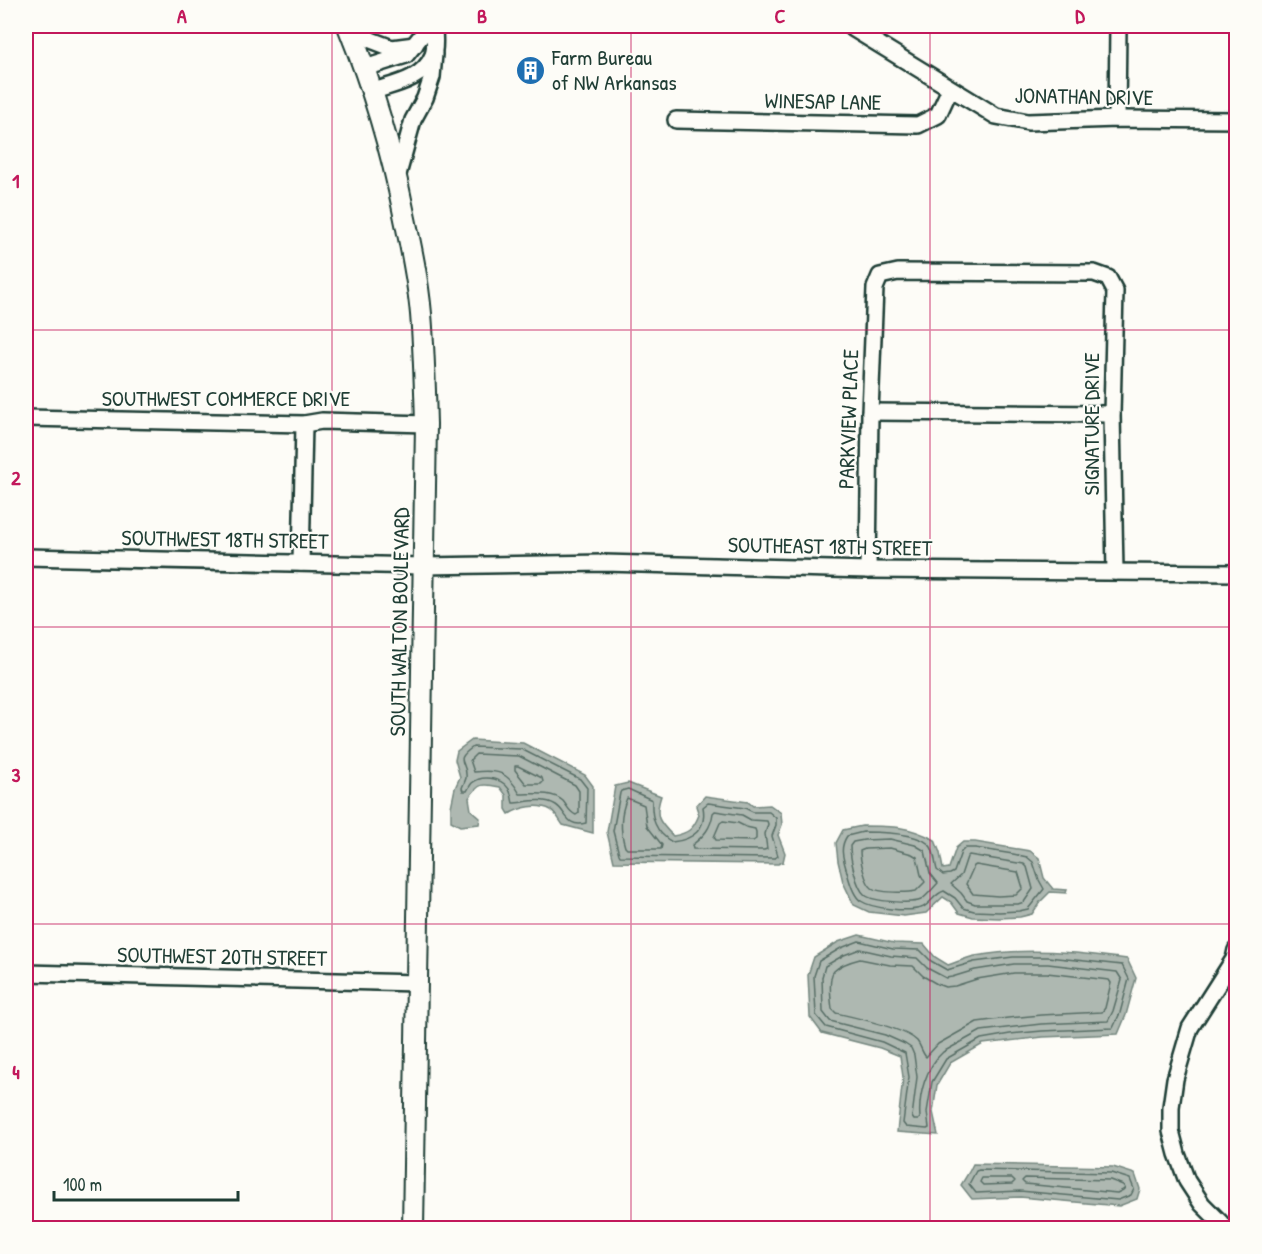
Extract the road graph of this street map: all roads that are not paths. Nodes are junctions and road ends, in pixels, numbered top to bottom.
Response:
1 (350, 26) edge
2 (425, 26) edge
3 (434, 26) edge
4 (849, 26) edge
5 (1118, 26) edge
6 (415, 45) junction
7 (434, 54) junction
8 (365, 69) junction
9 (950, 88) junction
10 (373, 91) junction
11 (1117, 119) junction
12 (676, 120) dead end
13 (1236, 120) edge
14 (397, 178) junction
15 (1108, 278) joint
16 (870, 412) junction
17 (1112, 414) junction
18 (26, 418) edge
19 (304, 424) junction
20 (426, 424) junction
21 (26, 557) edge
22 (301, 563) junction
23 (423, 566) junction
24 (867, 570) junction
25 (1115, 572) junction
26 (1236, 573) edge
27 (1236, 950) edge
28 (26, 973) edge
29 (417, 983) junction
30 (413, 1228) edge
31 (1224, 1228) edge

1 - 6 street
1 - 8 main road, SOUTH WALTON BOULEVARD
2 - 6 street
3 - 7 street
4 - 9 street, JONATHAN DRIVE
5 - 11 street
6 - 8 street
7 - 10 street
7 - 14 street
8 - 10 main road, SOUTH WALTON BOULEVARD
9 - 11 street, JONATHAN DRIVE
9 - 12 street, WINESAP LANE
10 - 14 main road, SOUTH WALTON BOULEVARD
11 - 13 street, JONATHAN DRIVE
14 - 20 main road, SOUTH WALTON BOULEVARD
15 - 16 street, PARKVIEW PLACE
15 - 17 street, SIGNATURE DRIVE
16 - 17 street
16 - 24 street, PARKVIEW PLACE
17 - 25 street, SIGNATURE DRIVE
18 - 19 street, SOUTHWEST COMMERCE DRIVE
19 - 20 street, SOUTHWEST COMMERCE DRIVE
19 - 22 street
20 - 23 main road, SOUTH WALTON BOULEVARD
21 - 22 street, SOUTHWEST 18TH STREET
22 - 23 street, SOUTHWEST 18TH STREET
23 - 24 street, SOUTHEAST 18TH STREET
23 - 29 main road, SOUTH WALTON BOULEVARD
24 - 25 street, SOUTHEAST 18TH STREET
25 - 26 street, SOUTHEAST 18TH STREET
27 - 31 street
28 - 29 street, SOUTHWEST 20TH STREET
29 - 30 main road, SOUTH WALTON BOULEVARD

